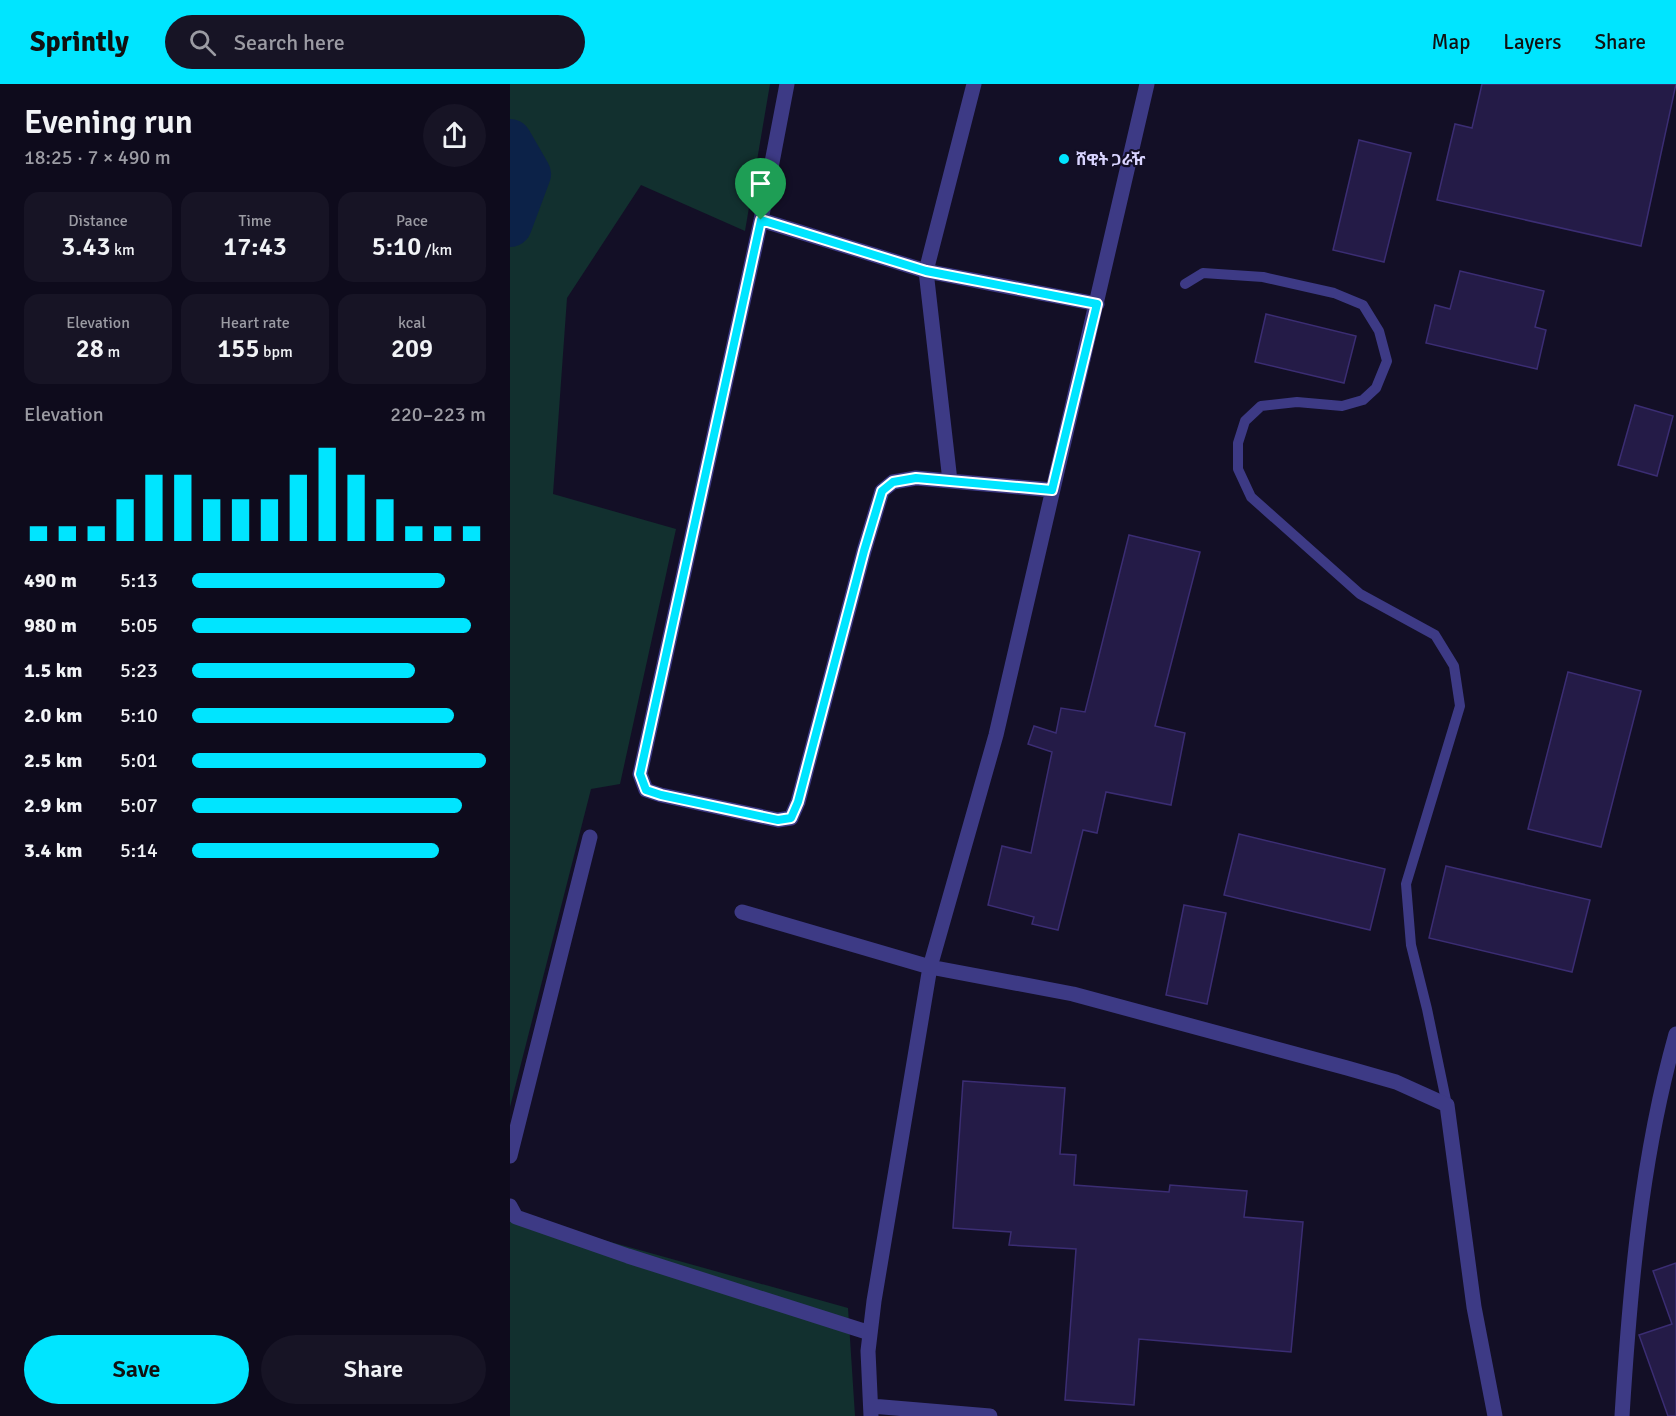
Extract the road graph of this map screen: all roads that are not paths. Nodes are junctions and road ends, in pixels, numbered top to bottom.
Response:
1 (788, 84) edge
2 (974, 84) edge
3 (1147, 84) edge
4 (761, 220) junction
5 (926, 271) junction
6 (1185, 284) dead end
7 (1097, 304) junction
8 (950, 481) junction
9 (1052, 490) junction
10 (590, 837) dead end
11 (742, 912) dead end
12 (930, 967) junction
13 (1676, 1034) edge
14 (1447, 1105) junction
15 (510, 1156) edge
16 (510, 1206) edge
17 (870, 1332) junction
18 (871, 1411) edge
19 (990, 1416) edge
20 (1495, 1416) edge
21 (1622, 1416) edge

1 - 4 street
2 - 5 street
3 - 7 street
4 - 5 street
4 - 8 street
5 - 7 street
5 - 8 street
6 - 14 lane
7 - 9 street
8 - 9 street
9 - 12 street
10 - 15 street
11 - 12 street
12 - 14 street
12 - 17 street
13 - 21 street
14 - 20 street
16 - 17 street
17 - 18 street
18 - 19 street

